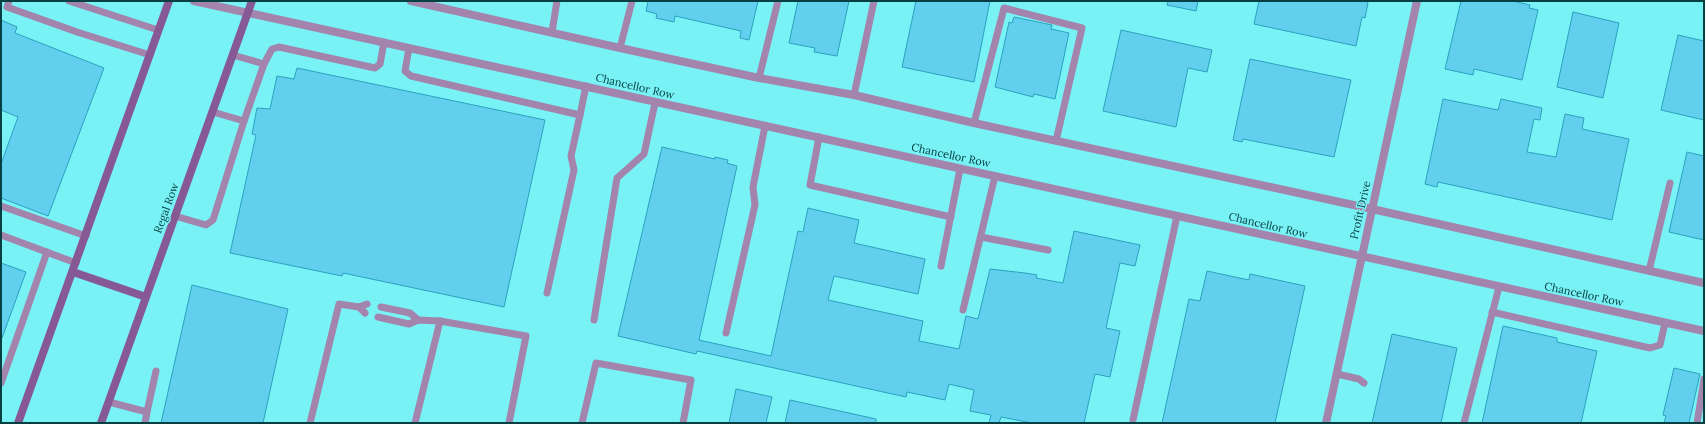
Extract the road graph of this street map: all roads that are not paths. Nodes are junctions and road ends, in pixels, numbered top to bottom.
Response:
1 (9, 1) edge
2 (69, 1) edge
3 (169, 1) edge
4 (194, 1) edge
5 (252, 1) edge
6 (411, 1) edge
7 (557, 1) edge
8 (632, 1) edge
9 (778, 1) edge
10 (874, 1) edge
11 (1417, 1) edge
12 (248, 13) junction
13 (158, 30) junction
14 (552, 32) junction
15 (384, 42) junction
16 (409, 48) junction
17 (620, 48) junction
18 (150, 55) junction
19 (233, 55) junction
20 (264, 64) junction
21 (759, 78) junction
22 (586, 86) junction
23 (854, 95) junction
24 (655, 103) junction
25 (212, 112) junction
26 (580, 115) junction
27 (244, 121) junction
28 (974, 123) junction
29 (765, 126) junction
30 (819, 137) junction
31 (1056, 141) junction
32 (960, 169) junction
33 (995, 176) junction
34 (1670, 183) dead end
35 (1, 206) edge
36 (1372, 209) junction
37 (175, 216) junction
38 (1177, 216) junction
39 (951, 217) junction
40 (1, 236) edge
41 (86, 236) junction
42 (981, 237) junction
43 (1048, 250) dead end
44 (47, 252) junction
45 (1361, 257) junction
46 (76, 263) junction
47 (941, 266) dead end
48 (1649, 271) junction
49 (72, 272) junction
50 (1704, 283) edge
51 (1499, 287) junction
52 (547, 293) dead end
53 (146, 297) junction
54 (367, 304) dead end
55 (359, 307) junction
56 (381, 307) dead end
57 (963, 310) dead end
58 (1492, 312) junction
59 (365, 313) dead end
60 (378, 317) dead end
61 (418, 320) junction
62 (594, 320) dead end
63 (440, 321) junction
64 (1665, 323) junction
65 (1704, 331) edge
66 (726, 333) dead end
67 (156, 371) dead end
68 (1337, 374) junction
69 (1704, 379) edge
70 (1, 383) edge
71 (1364, 383) dead end
72 (109, 402) junction
73 (147, 412) junction
74 (1133, 420) dead end
75 (18, 423) edge
76 (101, 423) edge
77 (145, 423) edge
78 (310, 423) edge
79 (415, 423) edge
80 (509, 423) edge
81 (582, 423) edge
82 (684, 423) edge
83 (1326, 423) edge
84 (1464, 423) edge
85 (1697, 423) edge

1 - 18 lane
2 - 13 lane
3 - 13 main road
4 - 12 street, Chancellor Row
5 - 12 main road, Regal Row
6 - 14 street
7 - 14 lane
8 - 17 lane
9 - 21 lane
10 - 23 lane
11 - 36 street, Profit Drive
12 - 15 street, Chancellor Row
12 - 19 main road, Regal Row
13 - 18 main road
14 - 17 street
15 - 16 street, Chancellor Row
15 - 20 lane
16 - 22 street, Chancellor Row
16 - 26 lane
17 - 21 street
18 - 41 main road
19 - 20 lane
19 - 25 main road, Regal Row
20 - 27 lane
21 - 23 street
22 - 24 street, Chancellor Row
22 - 26 lane
23 - 28 street
24 - 29 street, Chancellor Row
24 - 62 lane
25 - 27 lane
25 - 37 main road, Regal Row
26 - 52 lane
27 - 37 lane
28 - 31 street
28 - 31 lane
29 - 30 street, Chancellor Row
29 - 66 lane
30 - 32 street, Chancellor Row
30 - 39 lane
31 - 36 street
32 - 33 street, Chancellor Row
32 - 39 lane
33 - 38 street, Chancellor Row
33 - 42 lane
34 - 48 lane
35 - 41 lane
36 - 45 street, Profit Drive
36 - 48 street
37 - 53 main road, Regal Row
38 - 45 street, Chancellor Row
38 - 74 lane
39 - 47 lane
40 - 44 lane
41 - 46 main road
42 - 43 lane
42 - 57 lane
44 - 46 lane
44 - 70 lane
45 - 51 street, Chancellor Row
45 - 68 street, Profit Drive
46 - 49 main road
48 - 50 street
49 - 53 main road
49 - 75 main road
51 - 58 lane
51 - 64 street, Chancellor Row
53 - 72 main road, Regal Row
54 - 55 lane
55 - 59 lane
55 - 78 lane
56 - 61 lane
58 - 64 lane
58 - 84 lane
60 - 61 lane
61 - 63 lane
63 - 79 lane
63 - 80 lane
64 - 65 street, Chancellor Row
67 - 73 lane
68 - 71 lane
68 - 83 street, Profit Drive
69 - 85 lane
72 - 73 lane
72 - 76 main road, Regal Row
73 - 77 lane
81 - 82 lane

